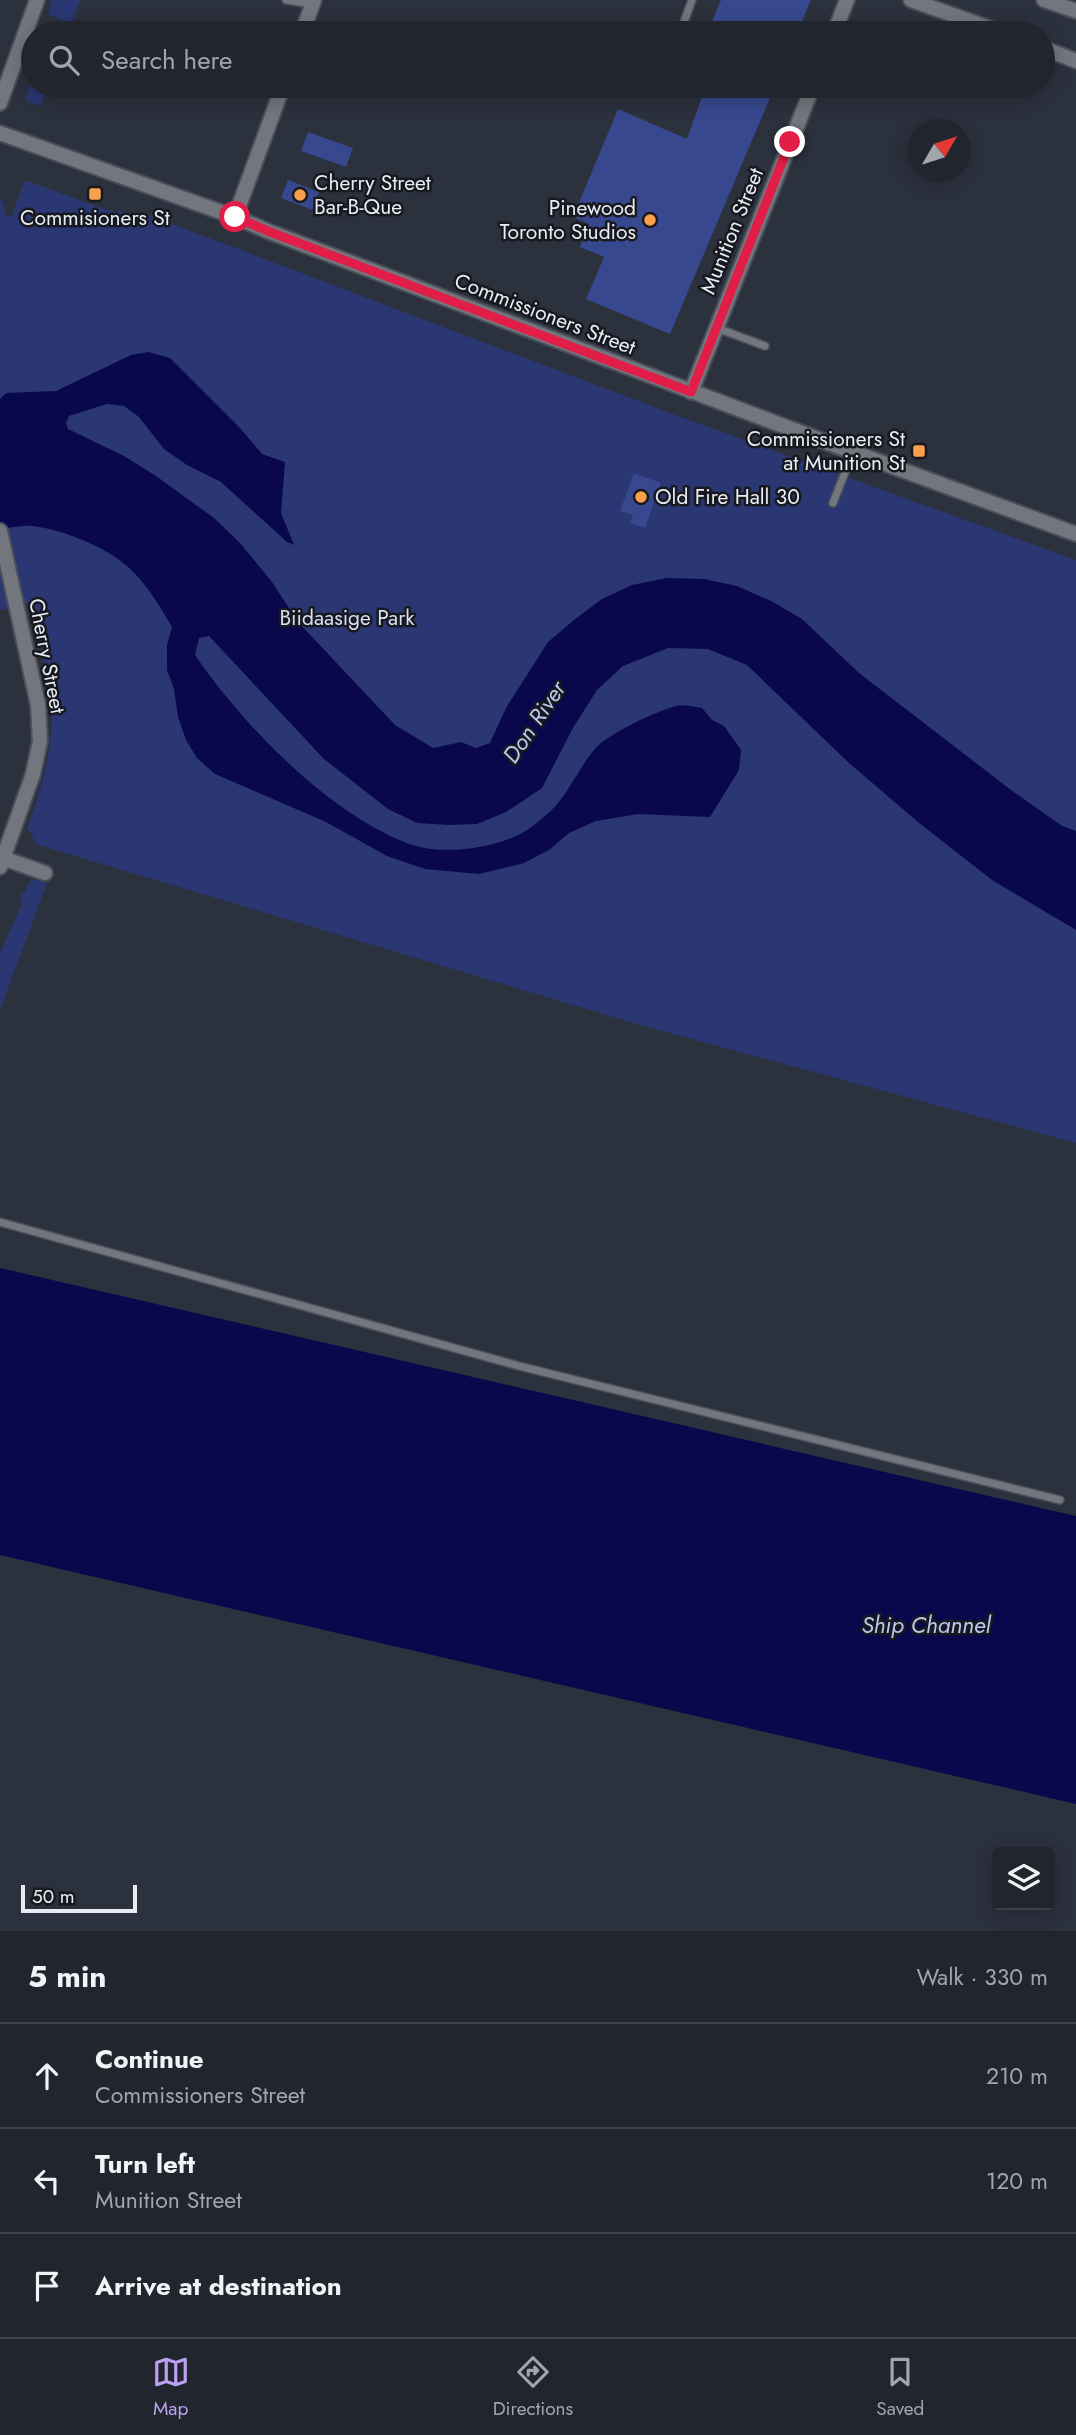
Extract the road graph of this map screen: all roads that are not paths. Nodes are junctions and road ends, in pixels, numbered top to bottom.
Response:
1 (37, 0) edge
2 (286, 0) edge
3 (692, 0) edge
4 (847, 0) edge
5 (911, 0) edge
6 (1044, 0) edge
7 (313, 2) edge
8 (1076, 11) edge
9 (29, 21) edge
10 (306, 21) edge
11 (684, 21) edge
12 (839, 21) edge
13 (970, 21) edge
14 (21, 45) edge
15 (1055, 53) edge
16 (1076, 61) edge
17 (279, 98) edge
18 (808, 98) edge
19 (0, 103) edge
20 (0, 133) edge
21 (235, 217) junction
22 (716, 328) junction
23 (765, 346) dead end
24 (691, 392) junction
25 (853, 452) junction
26 (833, 503) dead end
27 (0, 531) edge
28 (1076, 534) edge
29 (1, 861) edge
30 (45, 873) dead end
31 (0, 1222) edge
32 (1060, 1500) dead end

1 - 9 street
2 - 7 lane
3 - 11 lane
4 - 12 street
5 - 13 street
6 - 8 street
7 - 10 street
14 - 19 street
15 - 16 street
17 - 21 street
18 - 22 street, Munition Street
20 - 21 street, Commissioners Street
21 - 24 street, Commissioners Street
22 - 23 lane
22 - 24 street, Munition Street
24 - 25 street, Commissioners Street
25 - 26 lane
25 - 28 street, Commissioners Street
27 - 29 street, Cherry Street
29 - 30 street
31 - 32 lane

